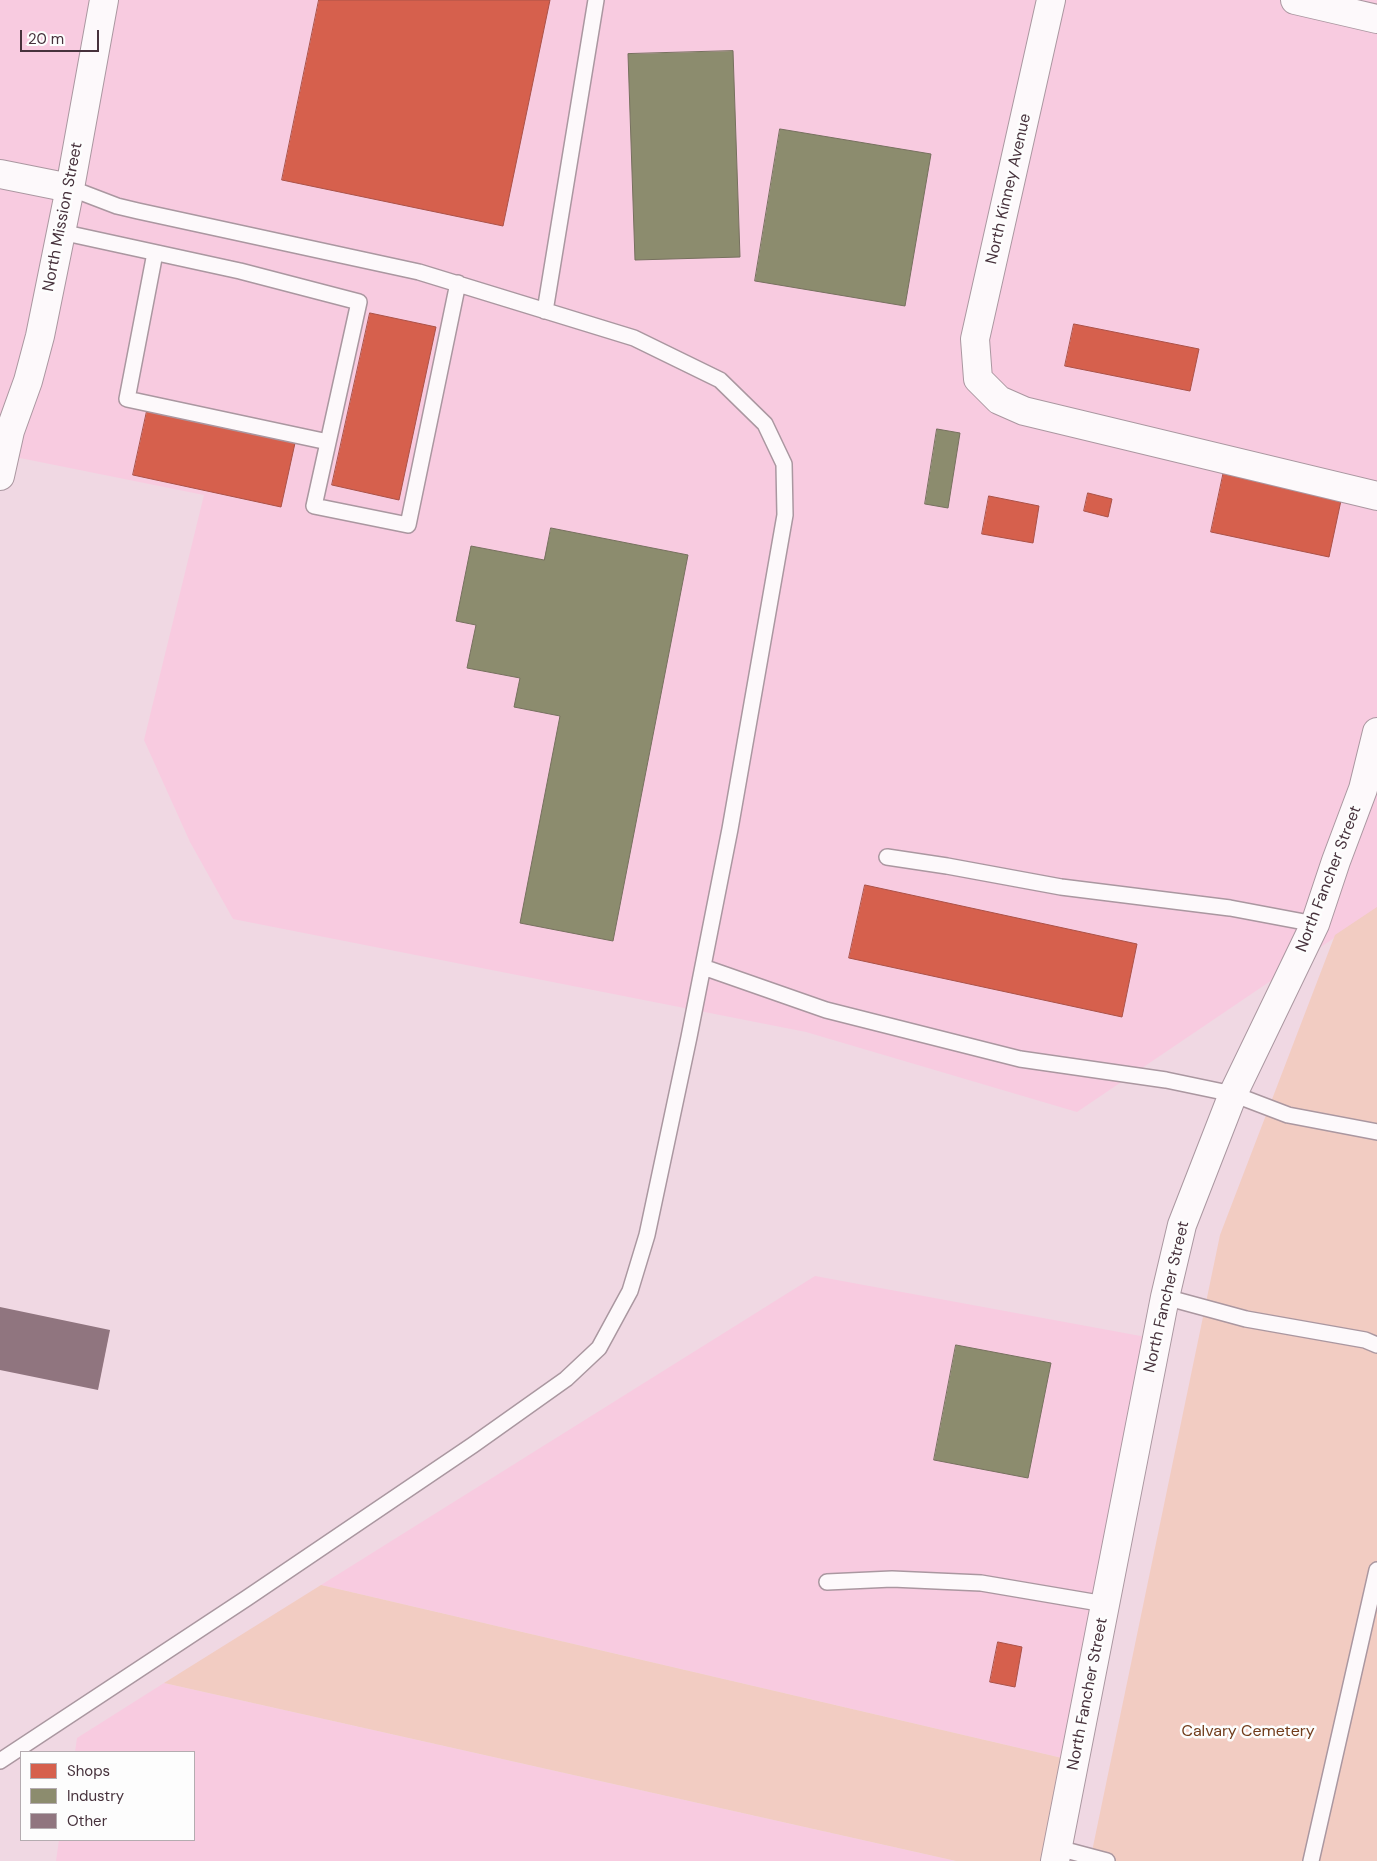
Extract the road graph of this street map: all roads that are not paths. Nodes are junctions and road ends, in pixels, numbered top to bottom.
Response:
1 (104, 0) edge
2 (596, 0) edge
3 (1051, 0) edge
4 (1295, 0) edge
5 (1377, 19) edge
6 (0, 174) edge
7 (70, 188) junction
8 (61, 232) junction
9 (155, 253) junction
10 (458, 283) junction
11 (545, 311) junction
12 (5, 436) edge
13 (328, 442) junction
14 (0, 476) edge
15 (1377, 496) edge
16 (1377, 732) edge
17 (887, 857) dead end
18 (1315, 924) junction
19 (703, 967) junction
20 (1233, 1094) junction
21 (1377, 1132) edge
22 (1165, 1297) junction
23 (1377, 1345) edge
24 (1377, 1570) edge
25 (827, 1582) dead end
26 (1105, 1604) junction
27 (0, 1761) edge
28 (1057, 1855) edge
29 (1108, 1861) edge
30 (1311, 1861) edge

1 - 7 street, North Mission Street
2 - 11 lane
3 - 15 street, North Kinney Avenue
4 - 5 street
6 - 7 street
7 - 8 street, North Mission Street
7 - 10 lane
8 - 9 lane
8 - 12 street, North Mission Street
9 - 13 lane
9 - 13 lane
10 - 11 lane
10 - 13 lane
11 - 19 lane
12 - 14 street, North Mission Street
16 - 18 street, North Fancher Street
17 - 18 lane
18 - 20 street, North Fancher Street
19 - 20 lane
19 - 27 lane
20 - 21 lane
20 - 22 street, North Fancher Street
22 - 23 lane
22 - 26 street, North Fancher Street
24 - 30 lane
25 - 26 lane
26 - 28 street, North Fancher Street
28 - 29 lane

